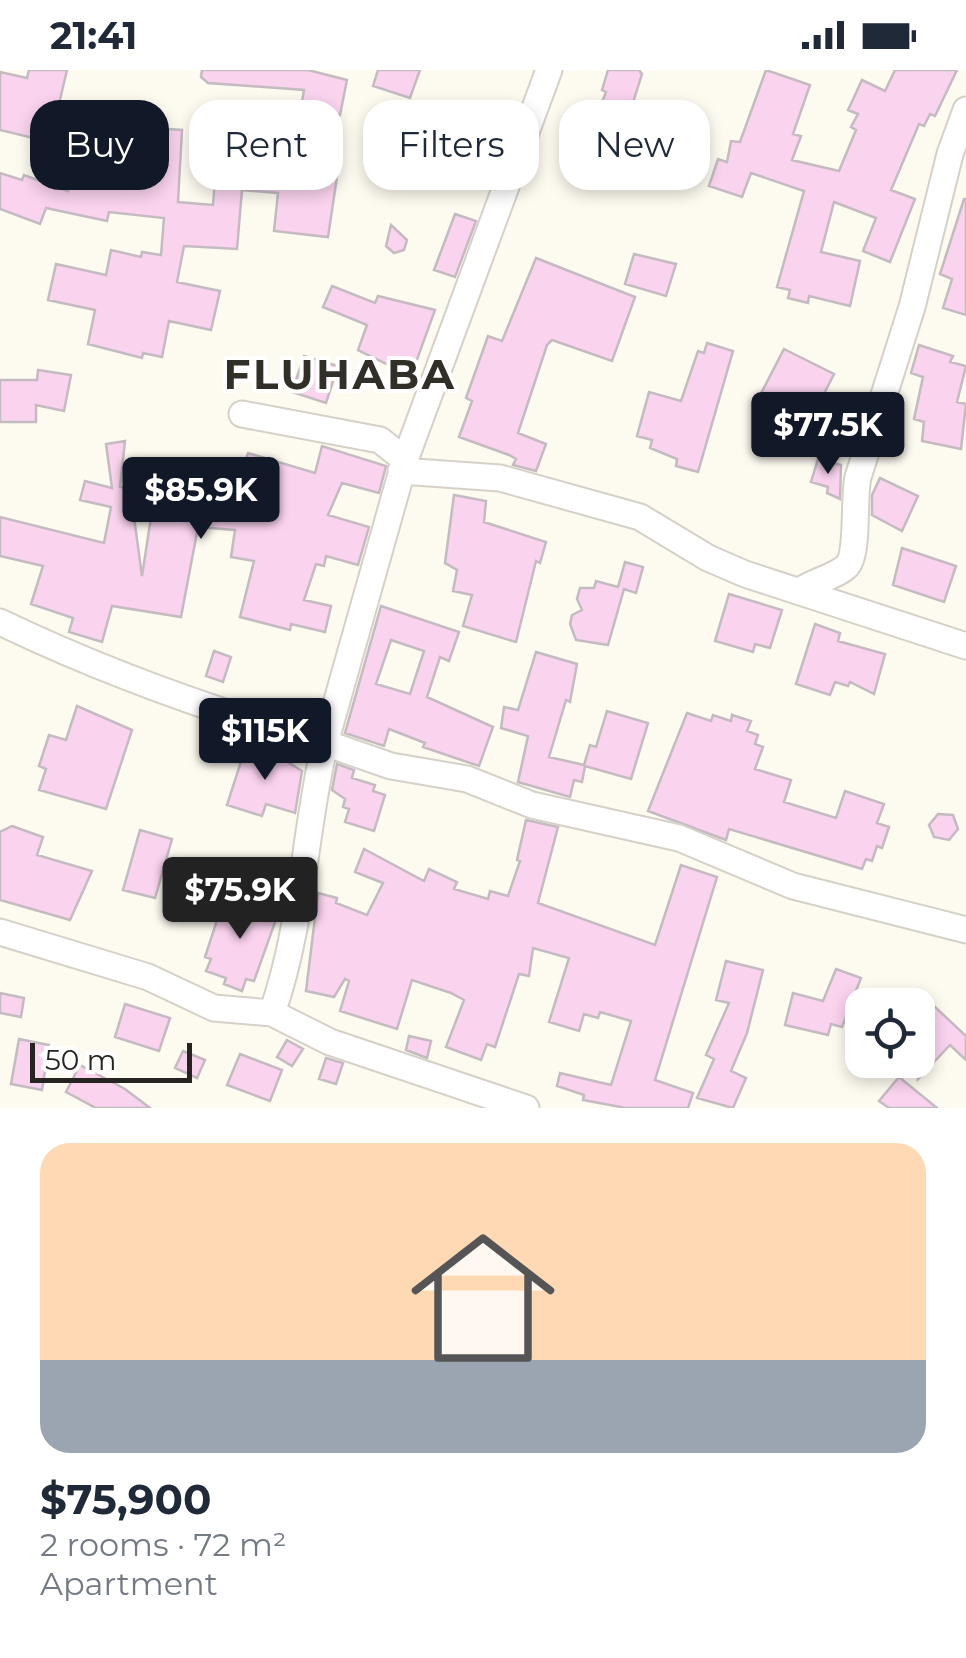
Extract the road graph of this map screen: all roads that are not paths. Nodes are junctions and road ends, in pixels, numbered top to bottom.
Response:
1 (549, 70) edge
2 (966, 110) edge
3 (242, 414) dead end
4 (403, 466) junction
5 (802, 589) junction
6 (0, 622) edge
7 (966, 646) edge
8 (325, 743) junction
9 (966, 930) edge
10 (0, 932) edge
11 (272, 1013) junction
12 (526, 1108) edge

1 - 4 street
2 - 5 street
3 - 4 street
4 - 5 street
4 - 8 street
5 - 7 street
6 - 8 street
8 - 9 street
8 - 11 street
10 - 11 street
11 - 12 street

